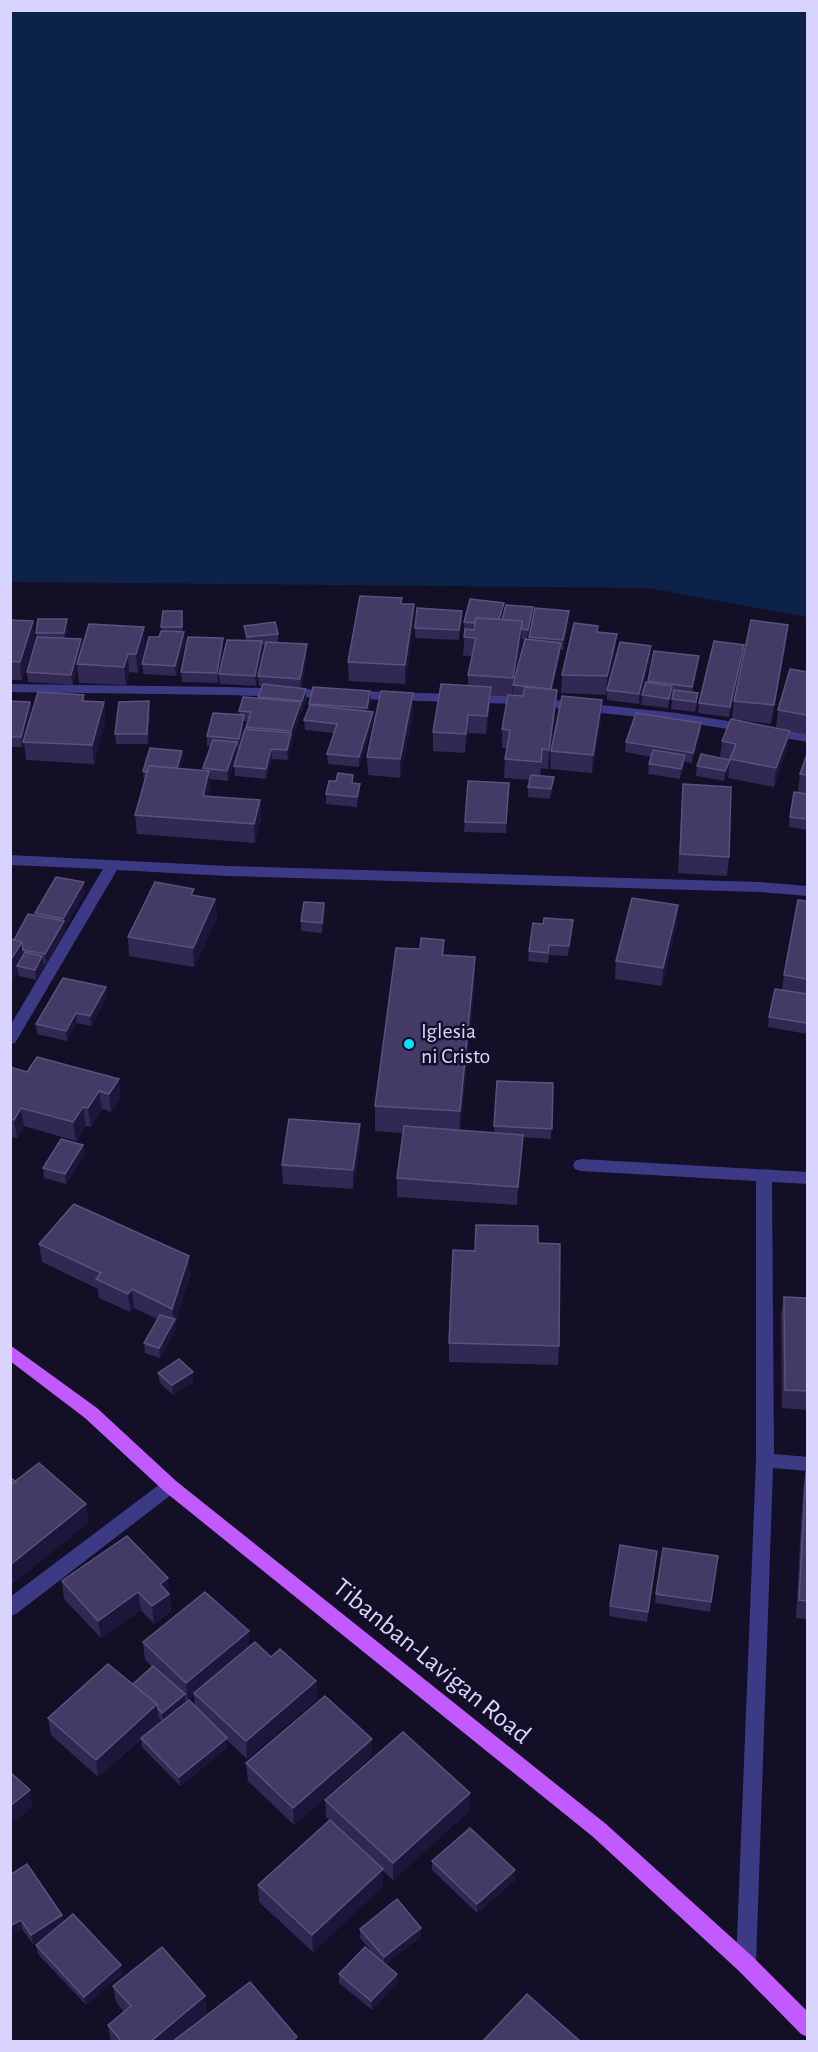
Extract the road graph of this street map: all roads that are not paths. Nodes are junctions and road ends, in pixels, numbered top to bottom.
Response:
1 (10, 688) edge
2 (807, 738) edge
3 (10, 860) edge
4 (113, 865) junction
5 (807, 891) edge
6 (10, 1039) edge
7 (580, 1165) dead end
8 (764, 1176) junction
9 (807, 1178) edge
10 (10, 1351) edge
11 (765, 1460) junction
12 (807, 1464) edge
13 (170, 1486) junction
14 (10, 1608) edge
15 (746, 1964) junction
16 (807, 2027) edge

1 - 2 street
3 - 4 street
4 - 5 street
4 - 6 street
7 - 8 street
8 - 9 street
8 - 11 street
10 - 13 main road, Tibanban-Lavigan Road
11 - 12 street
11 - 15 street
13 - 14 street
13 - 15 main road, Tibanban-Lavigan Road
15 - 16 main road, Tibanban-Lavigan Road

